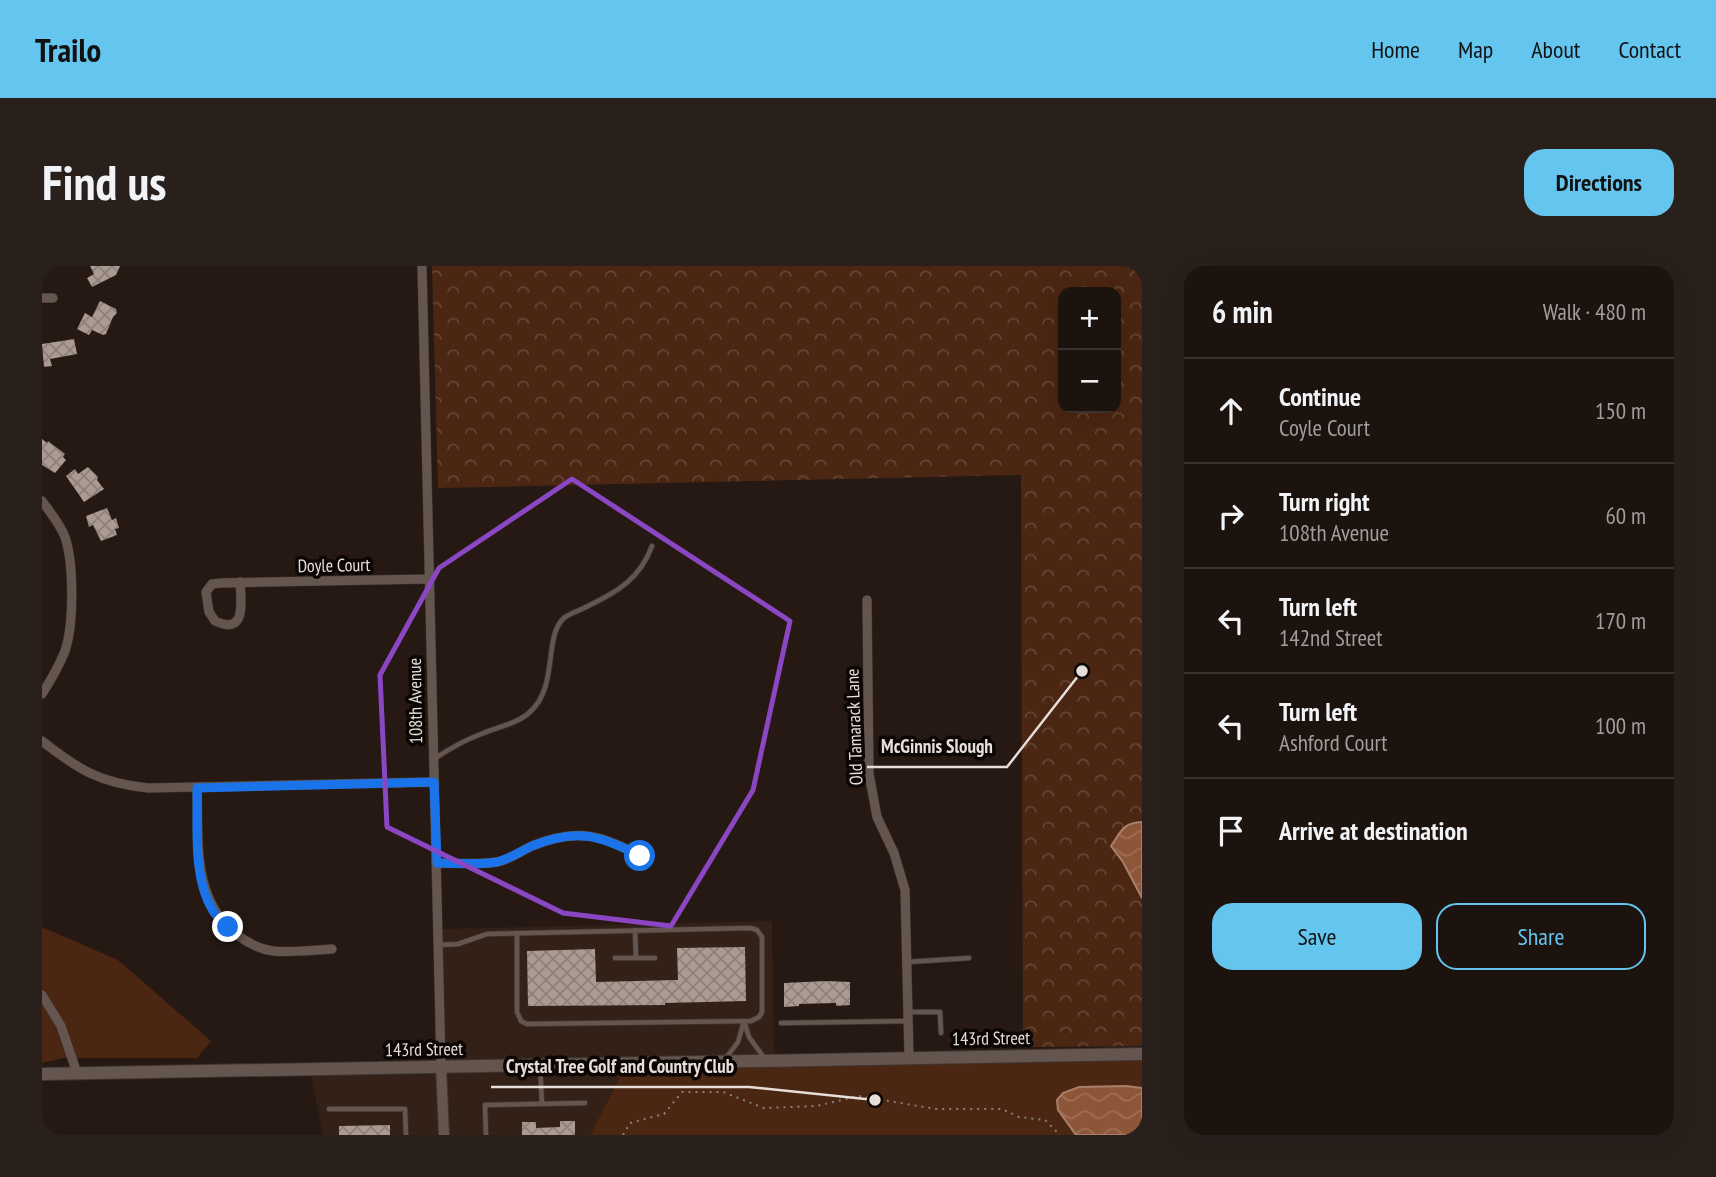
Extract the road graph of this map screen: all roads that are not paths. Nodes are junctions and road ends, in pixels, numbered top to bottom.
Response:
1 (422, 266) edge
2 (42, 298) edge
3 (53, 298) dead end
4 (42, 501) edge
5 (652, 546) dead end
6 (429, 579) junction
7 (240, 582) junction
8 (867, 600) dead end
9 (42, 694) edge
10 (42, 741) edge
11 (433, 759) junction
12 (434, 782) junction
13 (197, 788) junction
14 (640, 856) dead end
15 (437, 863) junction
16 (635, 930) junction
17 (517, 933) junction
18 (439, 945) junction
19 (332, 949) dead end
20 (615, 958) dead end
21 (636, 958) junction
22 (655, 958) dead end
23 (969, 958) dead end
24 (908, 962) junction
25 (42, 995) edge
26 (909, 1017) junction
27 (744, 1021) junction
28 (781, 1023) dead end
29 (941, 1033) dead end
30 (1142, 1054) edge
31 (909, 1057) junction
32 (766, 1060) junction
33 (725, 1061) junction
34 (540, 1065) junction
35 (441, 1066) junction
36 (77, 1073) junction
37 (42, 1074) edge
38 (585, 1103) dead end
39 (542, 1104) junction
40 (329, 1110) dead end
41 (406, 1135) edge
42 (444, 1135) edge
43 (486, 1135) edge

1 - 6 street, 108th Avenue
2 - 3 street
4 - 9 street
5 - 11 lane
6 - 7 street, Doyle Court
6 - 11 street, 108th Avenue
7 - 7 street, Doyle Court
8 - 24 street, Old Tamarack Lane
10 - 13 street
11 - 12 street, 108th Avenue
12 - 13 street
12 - 15 street, 108th Avenue
13 - 19 street
14 - 15 street
15 - 18 street, 108th Avenue
16 - 17 lane
16 - 21 lane
16 - 27 lane
17 - 18 lane
17 - 27 lane
18 - 35 street, 108th Avenue
20 - 21 lane
21 - 22 lane
23 - 24 lane
24 - 26 street, Old Tamarack Lane
25 - 36 street
26 - 28 lane
26 - 29 lane
26 - 31 street, Old Tamarack Lane
27 - 32 lane
27 - 33 lane
30 - 31 main road, 143rd Street
31 - 32 main road, 143rd Street
32 - 33 main road, 143rd Street
33 - 34 main road, 143rd Street
34 - 35 main road, 143rd Street
34 - 39 lane
35 - 36 main road, 143rd Street
35 - 42 street, 108th Avenue
36 - 37 main road, 143rd Street
38 - 39 lane
39 - 43 lane
40 - 41 lane

